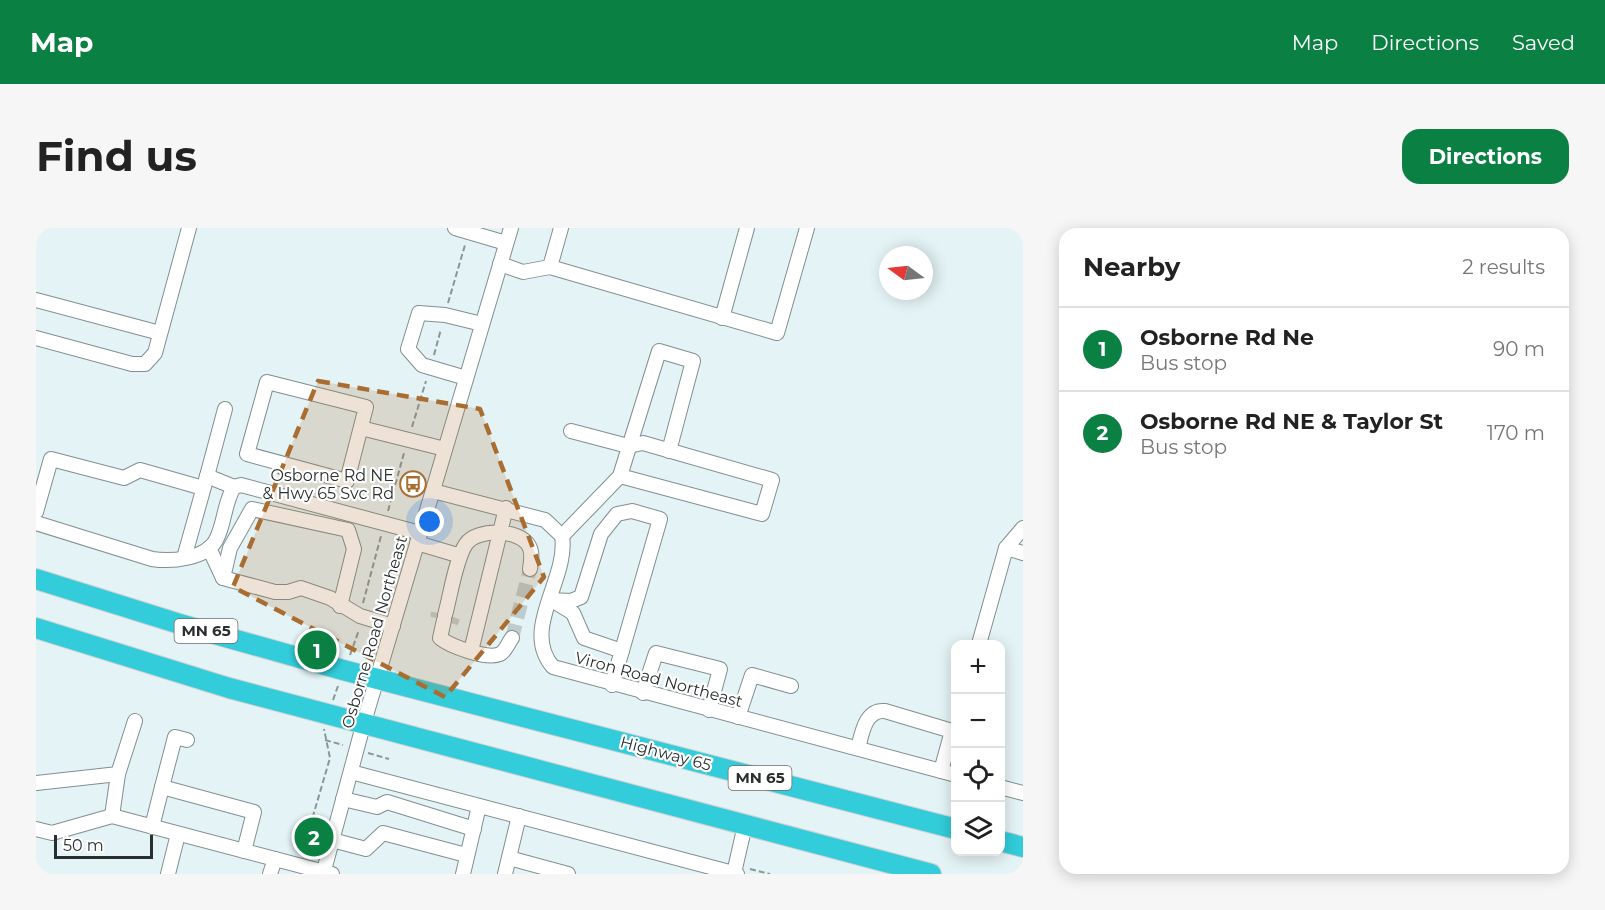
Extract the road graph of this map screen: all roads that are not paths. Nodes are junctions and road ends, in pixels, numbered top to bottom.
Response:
1 (189, 228) edge
2 (455, 228) edge
3 (510, 228) edge
4 (561, 228) edge
5 (747, 228) edge
6 (807, 228) edge
7 (506, 243) junction
8 (500, 264) junction
9 (550, 267) junction
10 (36, 300) edge
11 (722, 318) junction
12 (482, 324) junction
13 (160, 333) junction
14 (36, 338) edge
15 (466, 378) junction
16 (225, 409) dead end
17 (361, 428) junction
18 (571, 431) dead end
19 (628, 446) junction
20 (446, 449) junction
21 (669, 451) junction
22 (620, 476) junction
23 (205, 482) junction
24 (234, 487) junction
25 (433, 491) junction
26 (329, 508) junction
27 (506, 508) junction
28 (36, 512) edge
29 (36, 523) edge
30 (324, 526) junction
31 (1023, 528) edge
32 (494, 533) junction
33 (562, 536) junction
34 (419, 538) junction
35 (208, 548) junction
36 (1006, 548) junction
37 (1023, 553) edge
38 (454, 554) junction
39 (184, 558) junction
40 (530, 568) tunnel mouth
41 (222, 578) junction
42 (36, 579) edge
43 (579, 598) junction
44 (550, 600) junction
45 (340, 606) junction
46 (574, 616) junction
47 (445, 618) junction
48 (393, 626) junction
49 (36, 628) edge
50 (512, 638) tunnel mouth
51 (980, 640) edge
52 (471, 651) junction
53 (622, 651) junction
54 (377, 679) junction
55 (612, 685) junction
56 (791, 686) dead end
57 (643, 693) junction
58 (709, 710) junction
59 (738, 717) junction
60 (135, 721) dead end
61 (364, 722) junction
62 (951, 725) edge
63 (951, 736) edge
64 (187, 740) dead end
65 (858, 748) junction
66 (941, 771) junction
67 (351, 772) junction
68 (118, 774) junction
69 (951, 774) edge
70 (36, 783) edge
71 (399, 785) junction
72 (162, 787) junction
73 (1005, 788) edge
74 (428, 792) junction
75 (1023, 793) edge
76 (344, 799) junction
77 (393, 804) junction
78 (479, 806) junction
79 (422, 813) junction
80 (112, 816) junction
81 (519, 816) junction
82 (745, 825) junction
83 (152, 827) junction
84 (951, 828) edge
85 (36, 829) edge
86 (474, 829) junction
87 (178, 834) junction
88 (332, 840) junction
89 (1005, 842) edge
90 (1023, 847) edge
91 (243, 851) junction
92 (466, 855) junction
93 (509, 858) junction
94 (275, 859) junction
95 (692, 868) edge
96 (735, 871) edge
97 (327, 873) edge
98 (168, 874) edge
99 (270, 874) edge
100 (464, 874) edge
101 (505, 874) edge
102 (568, 874) edge
103 (931, 874) edge

1 - 13 street
2 - 7 street
3 - 7 street, Osborne Road Northeast
4 - 9 street
5 - 11 street
6 - 11 street
7 - 8 street, Osborne Road Northeast
8 - 9 street
8 - 12 street, Osborne Road Northeast
9 - 11 street
10 - 13 street
12 - 15 street, Osborne Road Northeast
12 - 15 street
13 - 14 street
15 - 20 street, Osborne Road Northeast
16 - 23 street
17 - 17 street
17 - 20 street
18 - 19 street
19 - 21 street
19 - 21 street
19 - 22 street
20 - 25 street, Osborne Road Northeast
21 - 22 street
22 - 33 street
23 - 24 street
23 - 28 street
23 - 39 street
24 - 26 street
24 - 35 street
25 - 27 street
25 - 34 street, Osborne Road Northeast
26 - 30 street
26 - 34 street
27 - 32 street
27 - 33 street
29 - 39 street
30 - 41 street
30 - 45 street
31 - 36 street
32 - 38 street
32 - 40 street
32 - 47 street
32 - 52 street
33 - 44 street, Viron Road Northeast
34 - 38 street
34 - 48 street, Osborne Road Northeast
35 - 39 street
35 - 41 street
36 - 37 street
36 - 51 street
38 - 47 street
41 - 45 street
42 - 54 highway, MN 65
43 - 44 street
43 - 46 street
43 - 53 street
44 - 46 street
44 - 55 street, Viron Road Northeast
45 - 48 street
46 - 53 street
47 - 52 street
48 - 54 street, Osborne Road Northeast
49 - 61 highway
50 - 52 street
53 - 55 street
54 - 61 street, Osborne Road Northeast
54 - 84 highway, Highway 65 / MN 65
55 - 57 street, Viron Road Northeast
56 - 59 street
57 - 58 street, Viron Road Northeast
57 - 58 street
58 - 59 street, Viron Road Northeast
59 - 65 street, Viron Road Northeast
60 - 68 street
61 - 67 street, Osborne Road Northeast
61 - 82 highway
62 - 65 street
63 - 66 street
64 - 72 street
65 - 66 street, Viron Road Northeast
66 - 69 street, Viron Road Northeast
67 - 71 street
67 - 76 street, Osborne Road Northeast
68 - 70 street
68 - 80 street
71 - 74 street
71 - 77 street
72 - 83 street
72 - 91 street
73 - 75 street
74 - 78 street
74 - 79 street
76 - 77 street
76 - 88 street, Osborne Road Northeast
77 - 79 street
78 - 81 street
78 - 86 street
79 - 86 street
80 - 83 street
80 - 85 street
81 - 93 street
81 - 95 street
82 - 96 street
82 - 103 highway
83 - 87 street
86 - 92 street
87 - 91 street
87 - 98 street
88 - 92 street
88 - 97 street, Osborne Road Northeast
89 - 90 highway
91 - 94 street
92 - 100 street
93 - 101 street
93 - 102 street
94 - 97 street
94 - 99 street
95 - 96 street

